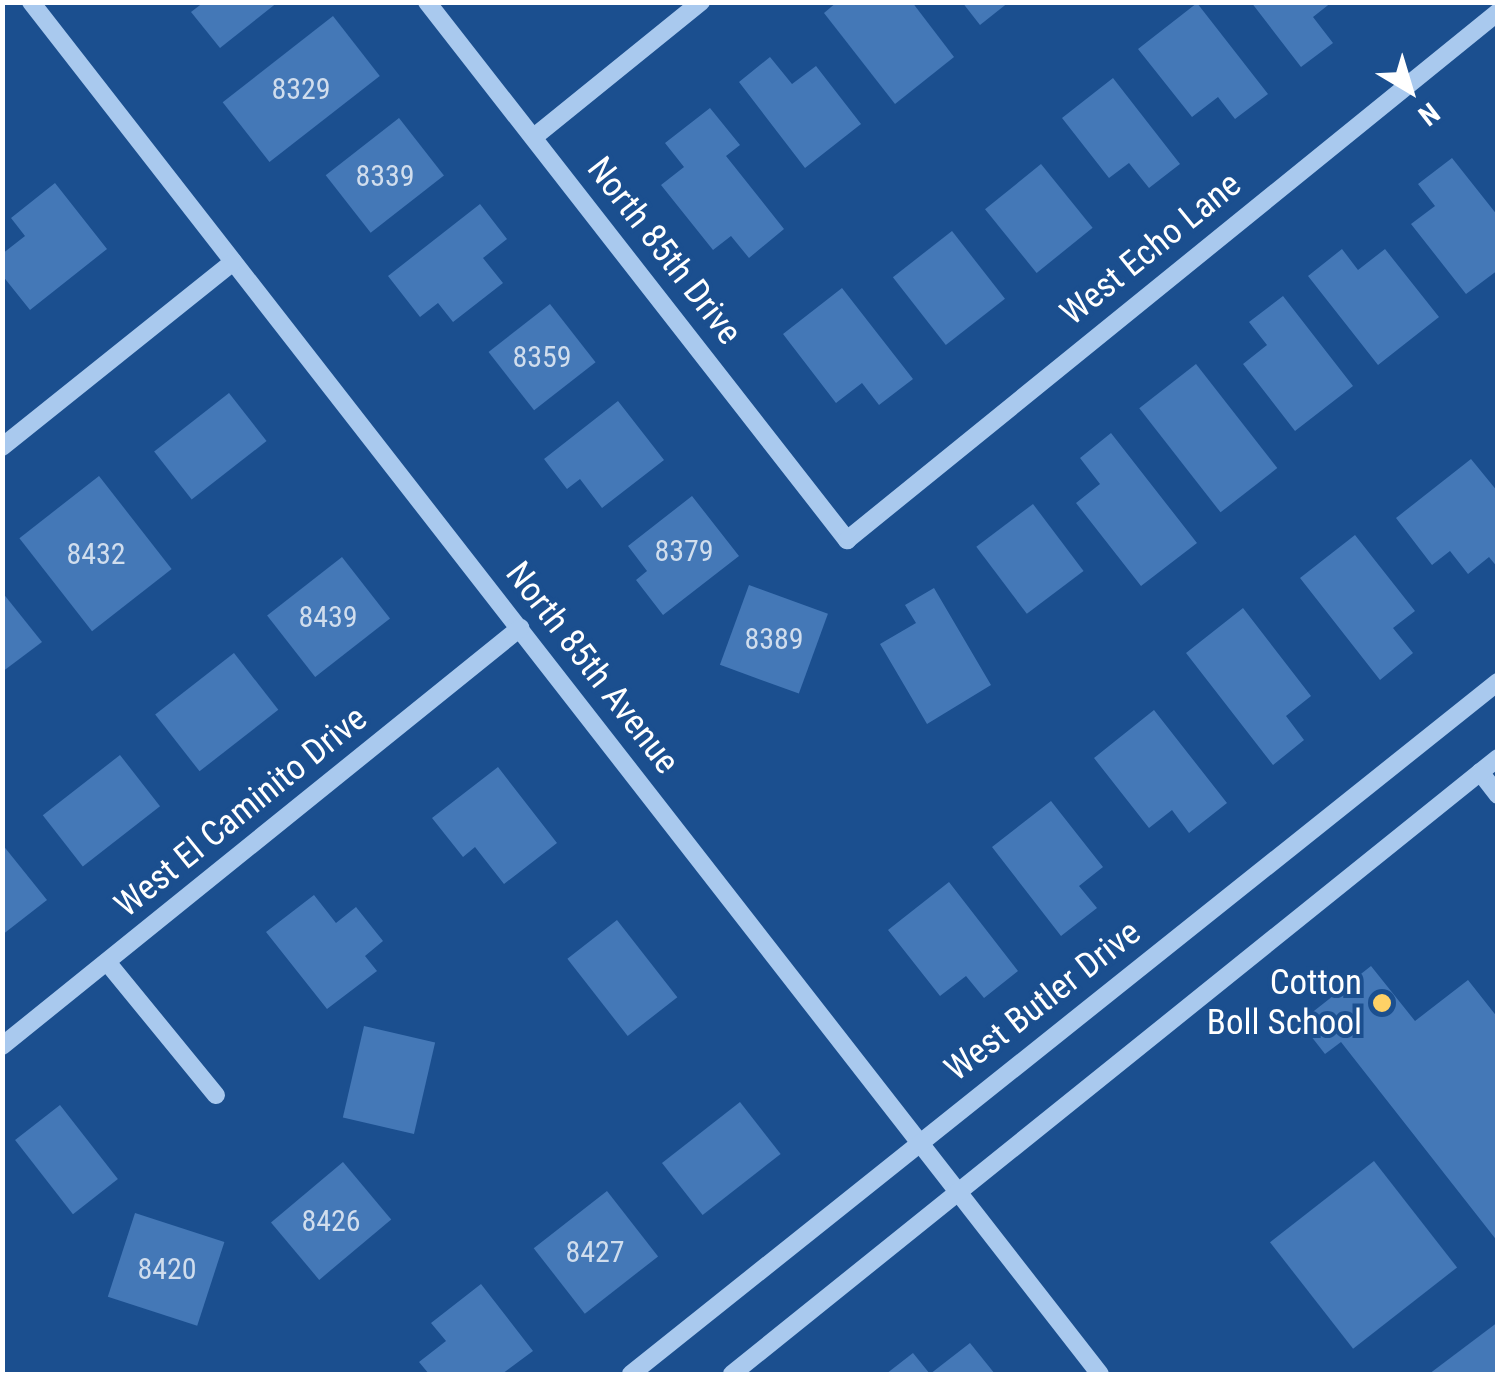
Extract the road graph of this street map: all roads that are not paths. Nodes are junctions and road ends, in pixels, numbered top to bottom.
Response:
1 (31, 2) edge
2 (428, 2) edge
3 (701, 2) edge
4 (1498, 12) edge
5 (534, 137) junction
6 (233, 262) junction
7 (2, 447) edge
8 (847, 540) joint
9 (520, 628) junction
10 (1498, 682) edge
11 (1498, 758) edge
12 (1480, 772) junction
13 (1498, 794) edge
14 (107, 962) junction
15 (2, 1046) edge
16 (216, 1095) dead end
17 (920, 1141) junction
18 (960, 1192) junction
19 (631, 1374) edge
20 (732, 1374) edge
21 (1100, 1374) edge

1 - 6 street, North 85th Avenue
2 - 5 street, North 85th Drive
3 - 5 street
4 - 8 street, West Echo Lane
5 - 8 street, North 85th Drive
6 - 7 street
6 - 9 street, North 85th Avenue
9 - 14 street, West El Caminito Drive
9 - 17 street, North 85th Avenue
10 - 17 street, West Butler Drive
11 - 12 street
12 - 13 street
12 - 18 street
14 - 15 street, West El Caminito Drive
14 - 16 street
17 - 18 street, North 85th Avenue
17 - 19 street, West Butler Drive
18 - 20 street
18 - 21 street, North 85th Avenue

